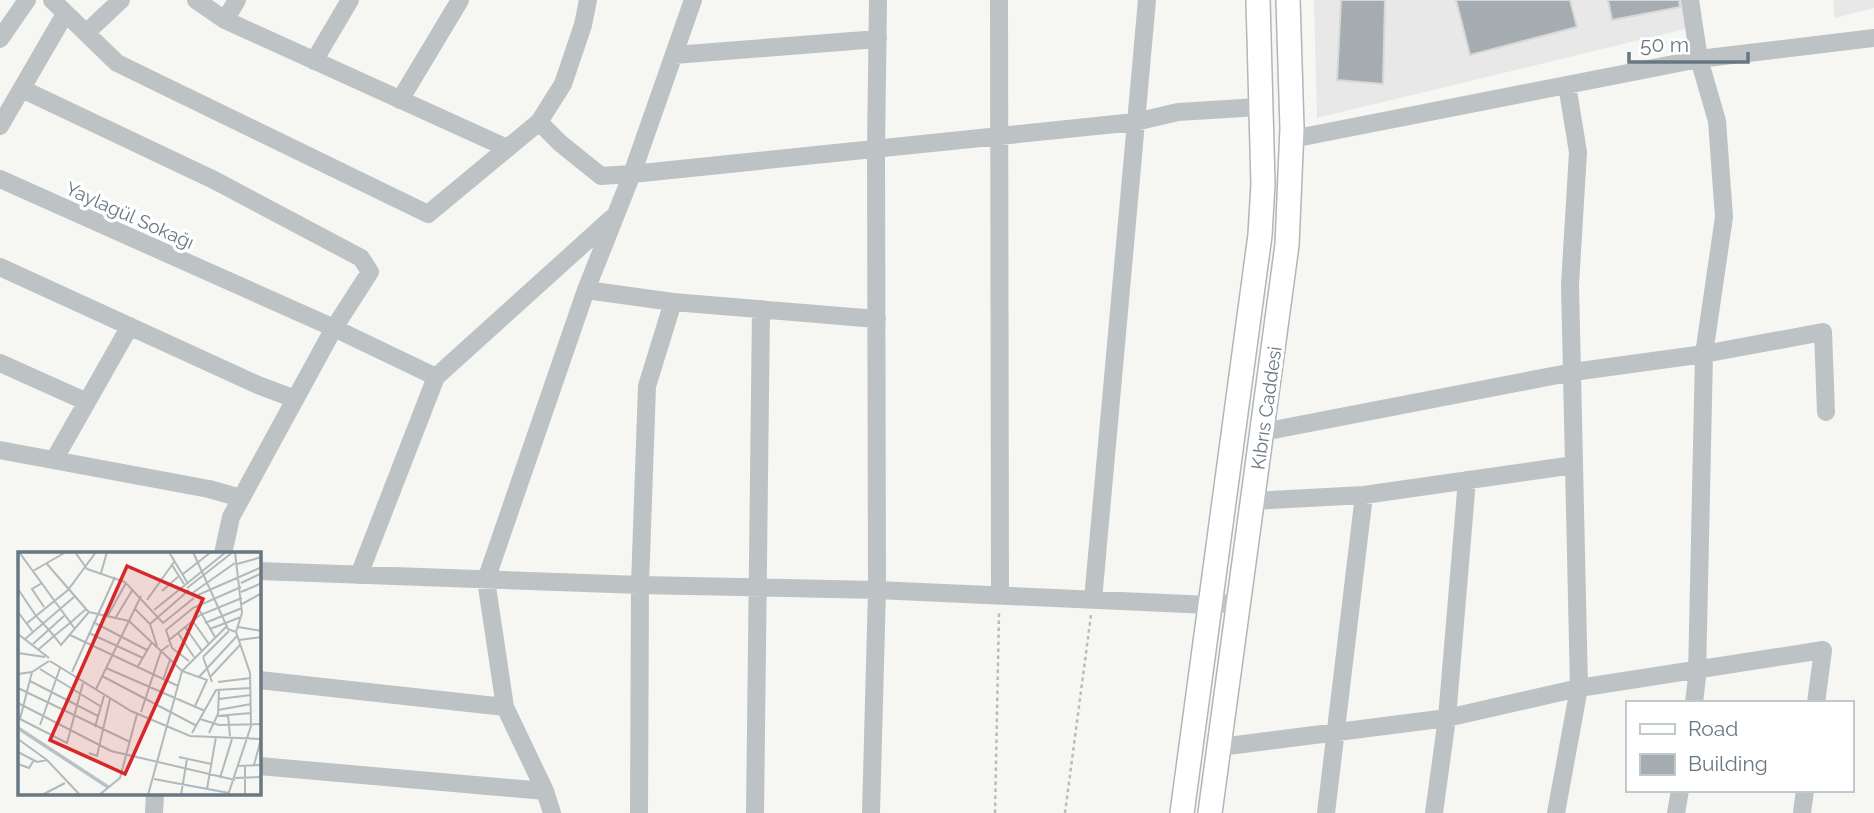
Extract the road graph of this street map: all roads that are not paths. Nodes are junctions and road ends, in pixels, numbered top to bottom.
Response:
1 (27, 0) edge
2 (52, 0) edge
3 (121, 0) edge
4 (196, 0) edge
5 (237, 0) edge
6 (351, 0) edge
7 (460, 0) edge
8 (588, 0) edge
9 (693, 0) edge
10 (878, 0) edge
11 (999, 0) edge
12 (1147, 0) edge
13 (1258, 0) edge
14 (1288, 0) edge
15 (1690, 0) edge
16 (65, 13) junction
17 (225, 20) junction
18 (86, 33) junction
19 (1874, 38) edge
20 (0, 39) edge
21 (877, 39) junction
22 (674, 55) junction
23 (1699, 58) junction
24 (314, 61) junction
25 (1567, 85) junction
26 (22, 89) junction
27 (400, 100) junction
28 (1259, 107) junction
29 (539, 122) junction
30 (1135, 122) junction
31 (0, 126) edge
32 (1000, 136) junction
33 (1292, 139) junction
34 (507, 148) junction
35 (876, 149) junction
36 (632, 174) junction
37 (0, 179) edge
38 (617, 213) junction
39 (0, 267) edge
40 (586, 290) junction
41 (673, 302) junction
42 (761, 309) junction
43 (877, 319) junction
44 (130, 327) junction
45 (334, 328) junction
46 (1704, 354) junction
47 (0, 363) edge
48 (1573, 372) junction
49 (436, 377) junction
50 (295, 399) junction
51 (87, 402) junction
52 (1826, 412) dead end
53 (1263, 432) junction
54 (0, 450) edge
55 (54, 460) junction
56 (1574, 465) junction
57 (1467, 480) junction
58 (1364, 495) junction
59 (242, 498) junction
60 (1252, 501) junction
61 (223, 552) edge
62 (261, 571) edge
63 (359, 575) junction
64 (486, 580) junction
65 (640, 585) junction
66 (758, 588) junction
67 (877, 590) junction
68 (1000, 596) junction
69 (1093, 600) junction
70 (1239, 602) junction
71 (1209, 605) junction
72 (1698, 668) junction
73 (261, 680) edge
74 (1579, 688) junction
75 (1694, 701) edge
76 (1816, 701) edge
77 (505, 707) junction
78 (1447, 718) junction
79 (1337, 731) junction
80 (1220, 747) junction
81 (261, 766) edge
82 (545, 791) junction
83 (1680, 792) edge
84 (1805, 792) edge
85 (552, 813) edge
86 (639, 813) edge
87 (755, 813) edge
88 (871, 813) edge
89 (1182, 813) edge
90 (1210, 813) edge
91 (1326, 813) edge
92 (1434, 813) edge
93 (1556, 813) edge
94 (1676, 813) edge
95 (1802, 813) edge

1 - 20 street
2 - 16 street
3 - 18 street
4 - 17 street
5 - 17 street
6 - 24 street
7 - 27 street
8 - 29 street
9 - 22 street
10 - 21 street
11 - 32 street
12 - 30 street
13 - 28 main road
14 - 33 main road, Kıbrıs Caddesi
15 - 23 street
16 - 18 street
16 - 26 street
17 - 24 street
18 - 34 street
19 - 23 street
21 - 22 street
21 - 35 street
22 - 36 street
23 - 25 street
23 - 46 street
24 - 27 street
25 - 33 street
25 - 48 street
26 - 31 street
26 - 45 street
27 - 34 street
28 - 30 street
28 - 71 main road
29 - 34 street
29 - 36 street
30 - 32 street
30 - 69 street
32 - 35 street
32 - 68 street
33 - 53 main road, Kıbrıs Caddesi
35 - 36 street
35 - 43 street
36 - 38 street
37 - 45 street, Yaylagül Sokağı
38 - 40 street
38 - 49 street
39 - 44 street
40 - 41 street
40 - 64 street
41 - 42 street
41 - 65 street
42 - 43 street
42 - 66 street
43 - 67 street
44 - 50 street
44 - 51 street
45 - 49 street, Yaylagül Sokağı
45 - 50 street
46 - 48 street
46 - 52 street
46 - 72 street
47 - 51 street
48 - 53 street
48 - 56 street
49 - 63 street
50 - 59 street
51 - 55 street
53 - 60 main road, Kıbrıs Caddesi
54 - 55 street
55 - 59 street
56 - 57 street
56 - 74 street
57 - 58 street
57 - 78 street
58 - 60 street
58 - 79 street
59 - 61 street
60 - 70 main road, Kıbrıs Caddesi
62 - 63 street
63 - 64 street
64 - 65 street
64 - 77 street
65 - 66 street
65 - 86 street
66 - 67 street
66 - 87 street
67 - 68 street
67 - 88 street
68 - 69 street
69 - 71 street
70 - 71 street
70 - 80 main road, Kıbrıs Caddesi
71 - 89 main road
72 - 74 street
72 - 75 street
72 - 76 street
73 - 77 street
74 - 78 street
74 - 93 street
77 - 82 street
78 - 79 street
78 - 92 street
79 - 80 street
79 - 91 street
80 - 90 main road, Kıbrıs Caddesi
81 - 82 street
82 - 85 street
83 - 94 street
84 - 95 street

